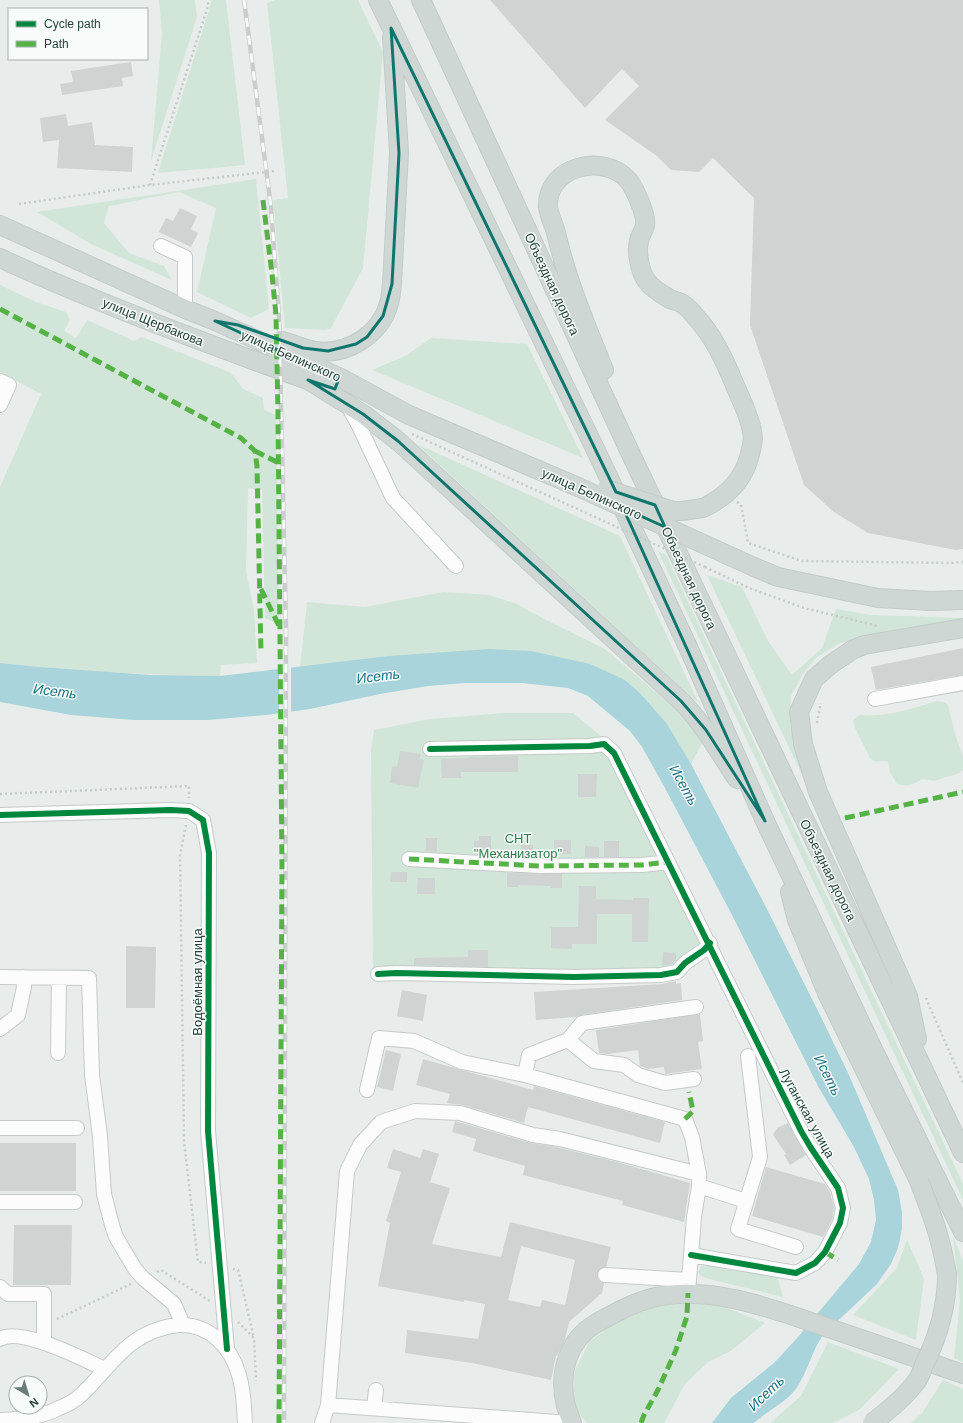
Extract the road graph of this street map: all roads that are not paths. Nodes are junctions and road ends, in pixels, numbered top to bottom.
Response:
1 (378, 0) edge
2 (421, 0) edge
3 (391, 28) junction
4 (0, 225) edge
5 (161, 246) dead end
6 (0, 258) edge
7 (185, 309) junction
8 (215, 322) junction
9 (308, 380) junction
10 (0, 381) edge
11 (346, 403) junction
12 (0, 405) edge
13 (412, 422) junction
14 (628, 448) junction
15 (576, 486) junction
16 (456, 566) dead end
17 (963, 600) edge
18 (963, 628) edge
19 (963, 683) edge
20 (875, 699) dead end
21 (430, 749) dead end
22 (0, 815) edge
23 (765, 822) junction
24 (782, 858) junction
25 (409, 859) dead end
26 (668, 862) junction
27 (710, 944) junction
28 (378, 974) dead end
29 (0, 977) edge
30 (23, 977) junction
31 (59, 978) junction
32 (696, 1007) dead end
33 (0, 1029) edge
34 (568, 1040) junction
35 (58, 1053) dead end
36 (748, 1056) dead end
37 (924, 1069) junction
38 (525, 1074) junction
39 (694, 1078) dead end
40 (933, 1087) junction
41 (367, 1090) dead end
42 (963, 1124) edge
43 (0, 1128) edge
44 (77, 1128) dead end
45 (963, 1153) edge
46 (699, 1180) junction
47 (746, 1201) junction
48 (0, 1202) edge
49 (75, 1202) dead end
50 (963, 1232) edge
51 (796, 1247) dead end
52 (691, 1255) junction
53 (605, 1275) dead end
54 (0, 1287) edge
55 (689, 1287) junction
56 (183, 1325) junction
57 (1, 1336) edge
58 (44, 1343) junction
59 (227, 1349) junction
60 (105, 1370) junction
61 (963, 1374) edge
62 (376, 1390) dead end
63 (328, 1405) junction
64 (374, 1408) junction
65 (0, 1420) edge
66 (245, 1423) edge
67 (322, 1423) edge
68 (571, 1423) edge
69 (872, 1423) edge

1 - 3 main road
2 - 14 main road, Объездная дорога
3 - 8 main road
3 - 23 main road
4 - 7 main road, улица Щербакова
5 - 7 street
6 - 9 main road, улица Щербакова
7 - 8 main road, улица Щербакова
8 - 13 main road, улица Белинского
9 - 11 main road
9 - 13 main road, улица Белинского
10 - 12 street
11 - 16 street
11 - 23 main road
13 - 15 main road, улица Белинского
14 - 15 main road, bridge
14 - 37 main road, Объездная дорога
15 - 17 main road, улица Белинского, bridge
18 - 37 main road
19 - 20 street
21 - 26 street, Луганская улица
22 - 59 street, Водоёмная улица
23 - 24 main road
24 - 50 main road
24 - 69 main road, bridge
25 - 26 street
26 - 27 street, Луганская улица
27 - 28 street
27 - 52 street, Луганская улица
29 - 30 street
30 - 31 street
30 - 33 street
31 - 35 street
31 - 56 street
32 - 34 street
34 - 38 street
34 - 39 street
36 - 47 street
37 - 40 main road, Объездная дорога
38 - 41 street
38 - 46 street
40 - 42 main road
40 - 45 main road, Объездная дорога
43 - 44 street
46 - 47 street
46 - 52 street
46 - 63 street
47 - 51 street
48 - 49 street
52 - 55 street
53 - 55 street
54 - 58 street
55 - 61 main road
55 - 68 main road
56 - 59 street
56 - 60 street
57 - 58 street
58 - 60 street
59 - 66 street
60 - 65 street
62 - 64 street
63 - 64 street
63 - 67 street
64 - 68 street

